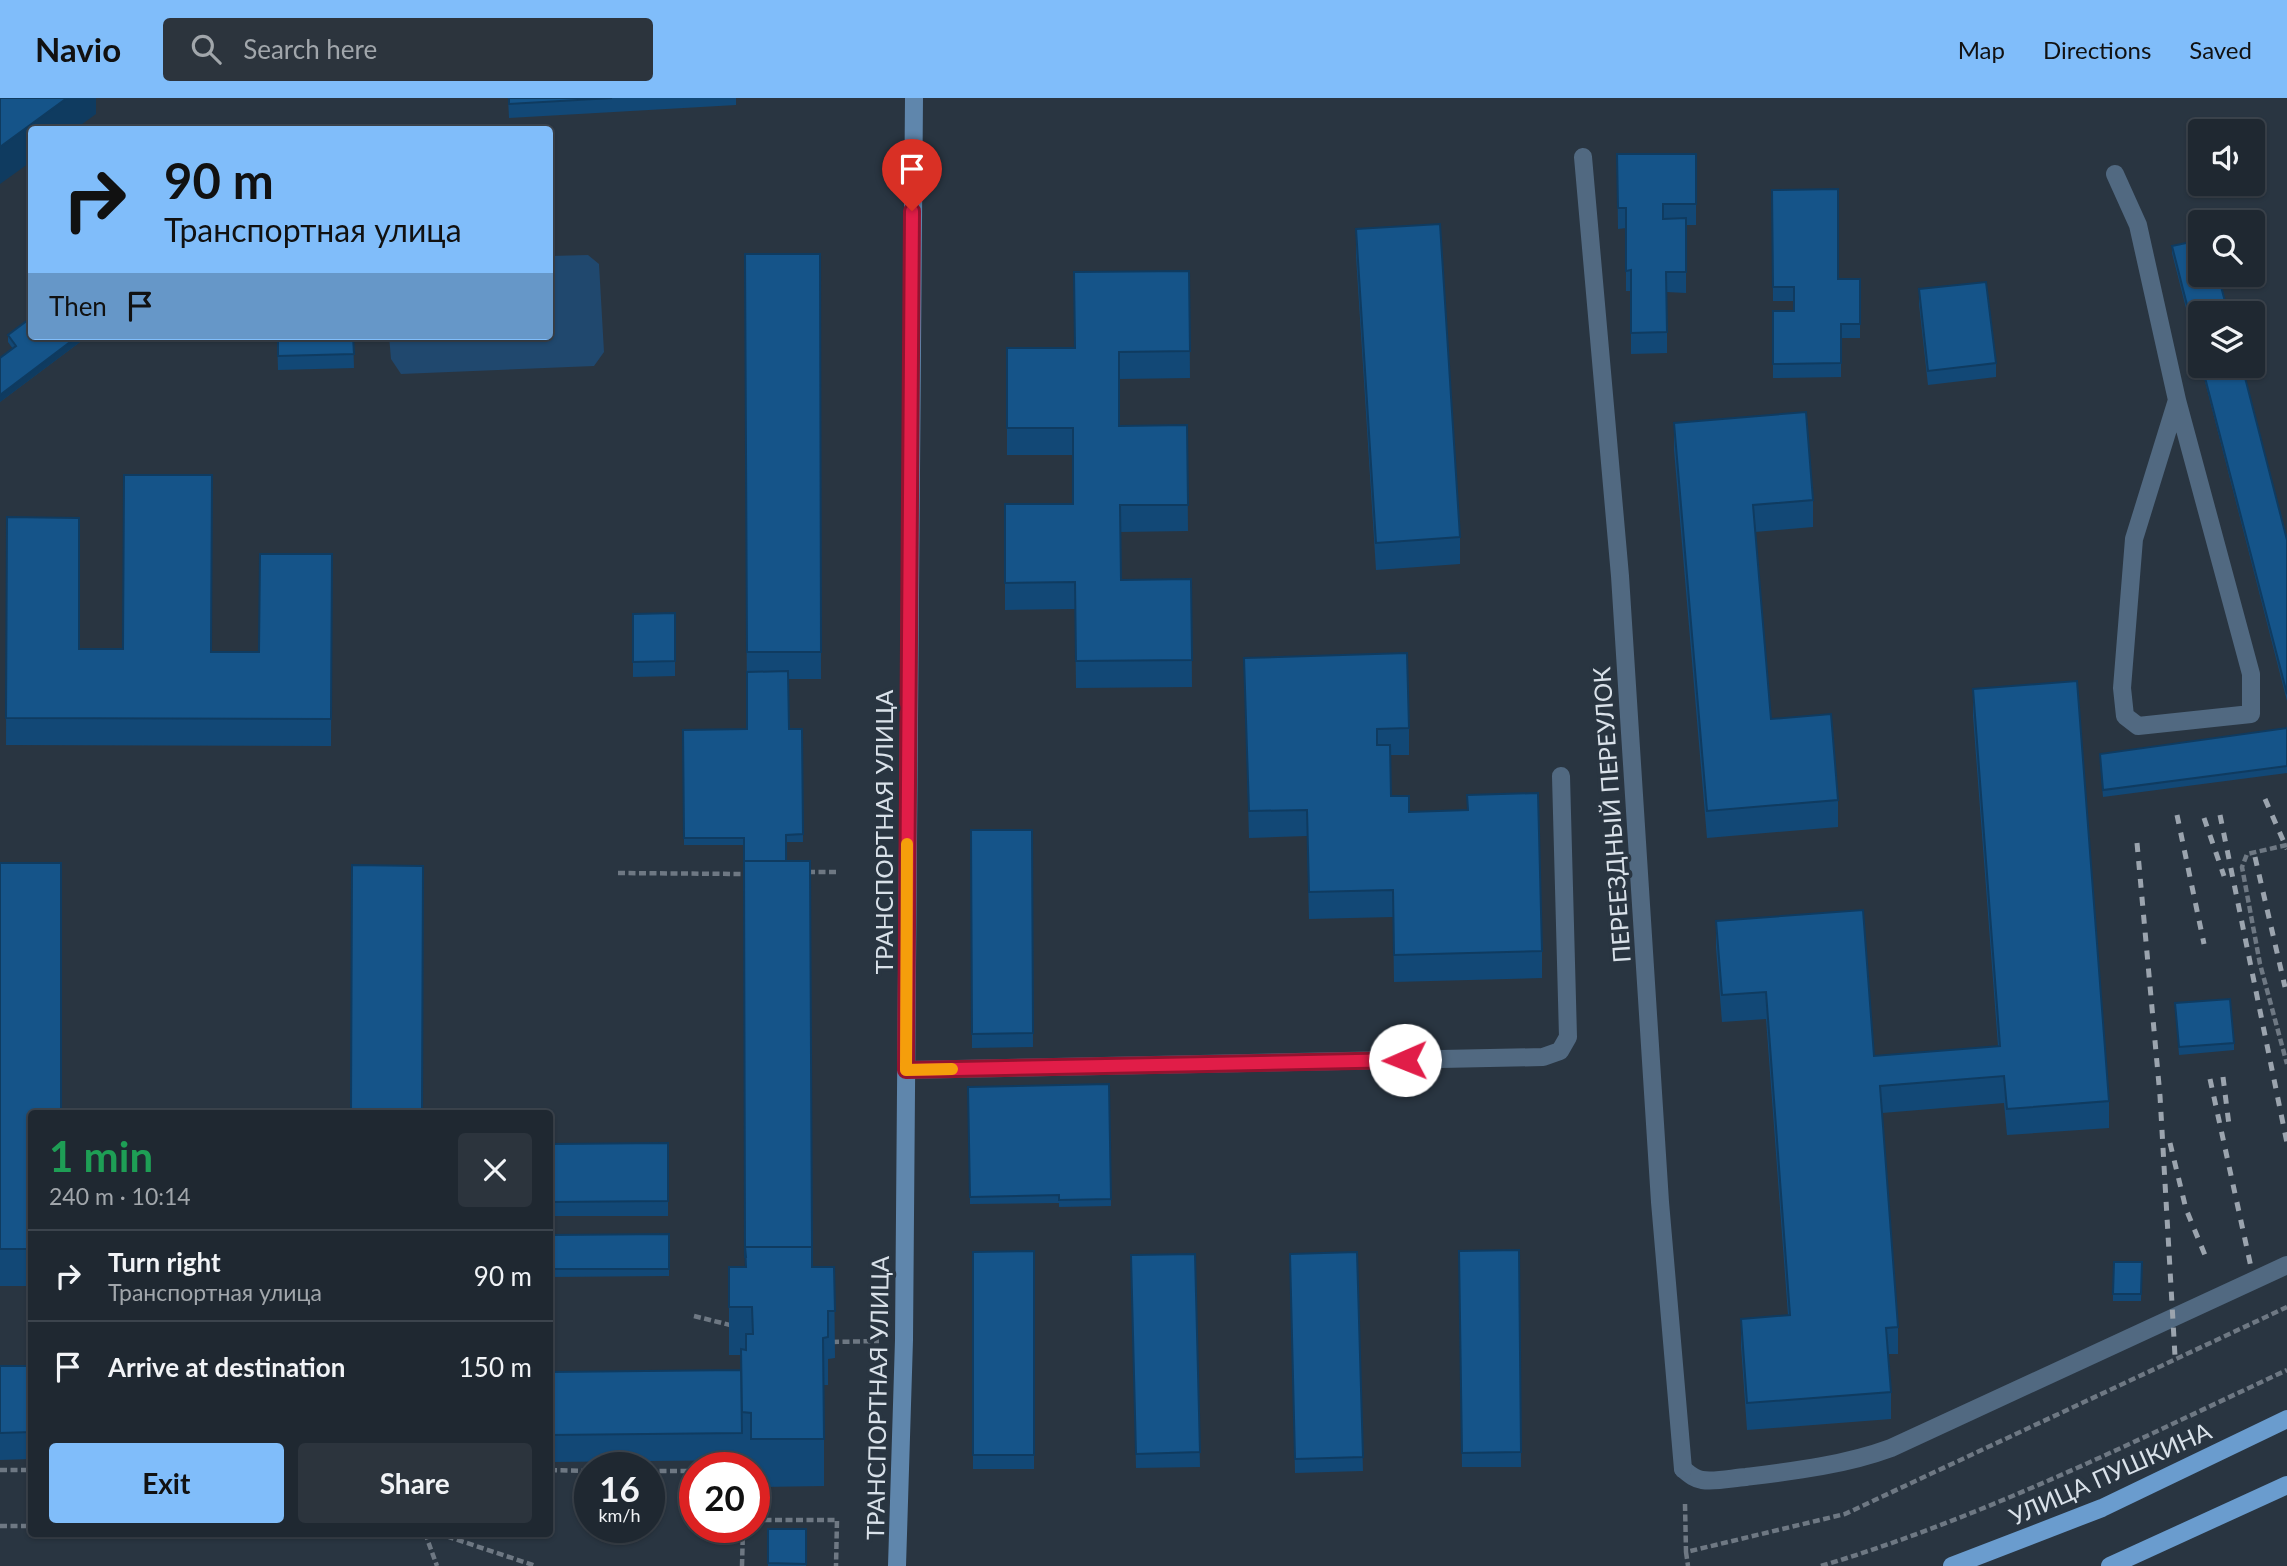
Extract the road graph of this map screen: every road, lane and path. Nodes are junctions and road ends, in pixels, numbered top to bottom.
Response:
1 (914, 98) edge
2 (1583, 157) dead end
3 (2115, 174) dead end
4 (2177, 400) junction
5 (1561, 776) dead end
6 (2287, 845) edge
7 (837, 872) dead end
8 (618, 873) dead end
9 (744, 873) edge
10 (799, 873) edge
11 (2287, 1064) edge
12 (906, 1070) junction
13 (2287, 1265) edge
14 (694, 1316) dead end
15 (746, 1329) edge
16 (904, 1340) junction
17 (825, 1342) edge
18 (2287, 1370) edge
19 (2287, 1419) edge
20 (0, 1470) edge
21 (28, 1470) edge
22 (553, 1471) edge
23 (574, 1471) edge
24 (2287, 1485) edge
25 (770, 1520) edge
26 (0, 1526) edge
27 (28, 1526) edge
28 (426, 1537) edge
29 (449, 1537) edge
30 (743, 1543) edge
31 (1686, 1552) dead end
32 (437, 1566) edge
33 (536, 1566) edge
34 (742, 1566) edge
35 (836, 1566) edge
36 (897, 1566) edge
37 (1688, 1566) edge
38 (1821, 1566) edge
39 (1952, 1566) edge
40 (2110, 1566) edge

1 - 12 street, ТРАНСПОРТНАЯ УЛИЦА
2 - 13 street, ПЕРЕЕЗДНЫЙ ПЕРЕУЛОК
3 - 4 street
4 - 4 street
5 - 12 street
6 - 11 path
7 - 10 path
8 - 9 path
12 - 16 street, ТРАНСПОРТНАЯ УЛИЦА
14 - 15 path
16 - 17 path
16 - 36 street, ТРАНСПОРТНАЯ УЛИЦА
18 - 38 path
19 - 39 main road, УЛИЦА ПУШКИНА
20 - 21 path
22 - 23 path
24 - 40 main road
25 - 35 path
26 - 27 path
28 - 32 path
29 - 33 path
30 - 34 path
31 - 37 path

